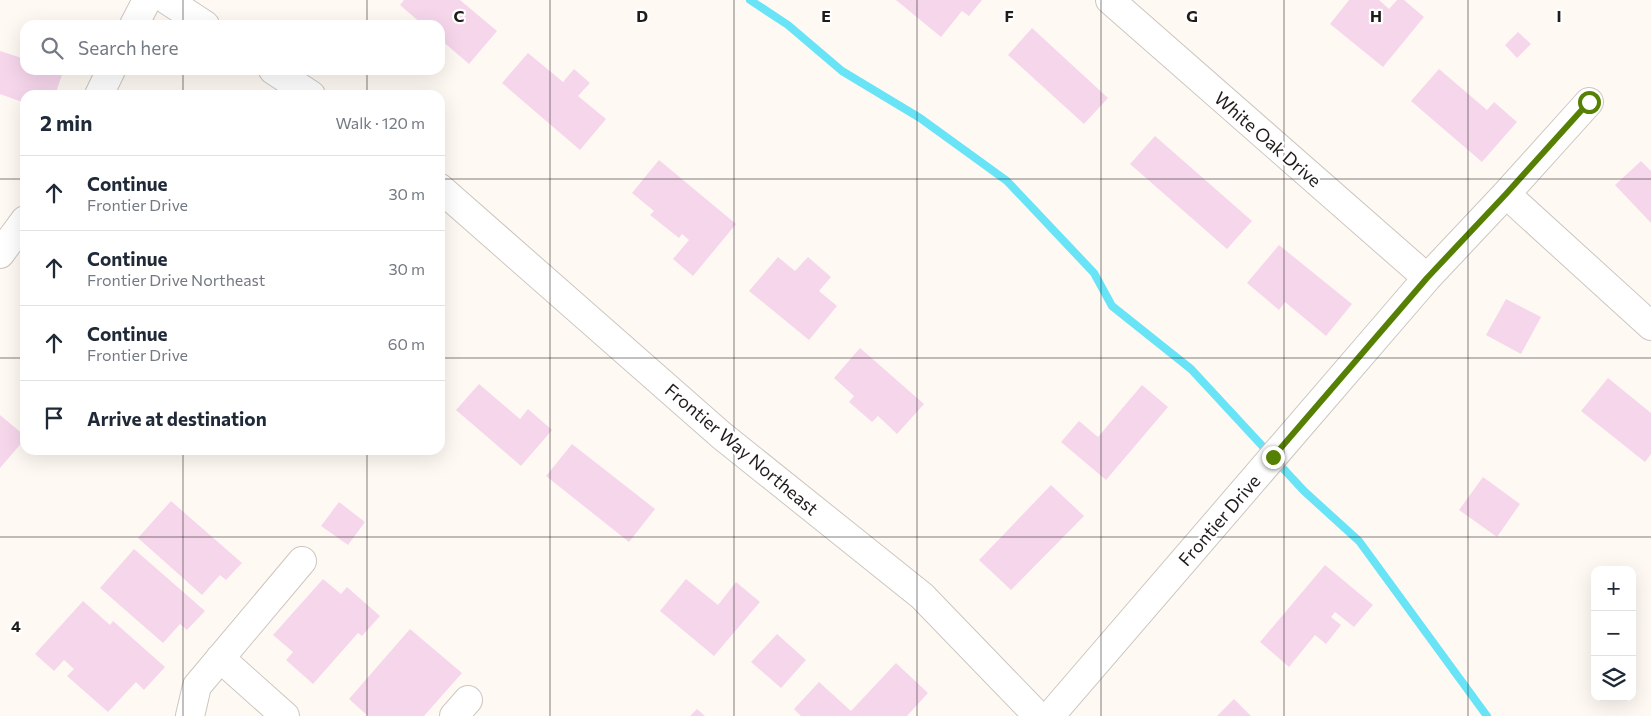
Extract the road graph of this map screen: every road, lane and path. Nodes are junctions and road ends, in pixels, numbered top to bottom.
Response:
1 (147, 0) edge
2 (167, 0) edge
3 (1110, 0) edge
4 (137, 20) edge
5 (197, 20) edge
6 (109, 75) edge
7 (281, 75) edge
8 (102, 90) edge
9 (303, 90) edge
10 (1589, 102) dead end
11 (445, 192) edge
12 (1506, 194) junction
13 (20, 227) edge
14 (0, 254) edge
15 (1427, 278) junction
16 (1651, 326) edge
17 (302, 561) dead end
18 (220, 658) junction
19 (190, 716) edge
20 (285, 716) edge
21 (1038, 716) edge
22 (1050, 716) edge

1 - 4 street
2 - 5 street
3 - 15 street, White Oak Drive
6 - 8 street
7 - 9 street
10 - 12 street
11 - 21 street, Frontier Way Northeast
12 - 15 street, Frontier Drive
12 - 16 street
13 - 14 street
15 - 22 street, Frontier Drive
17 - 18 street
18 - 19 street
18 - 20 street

